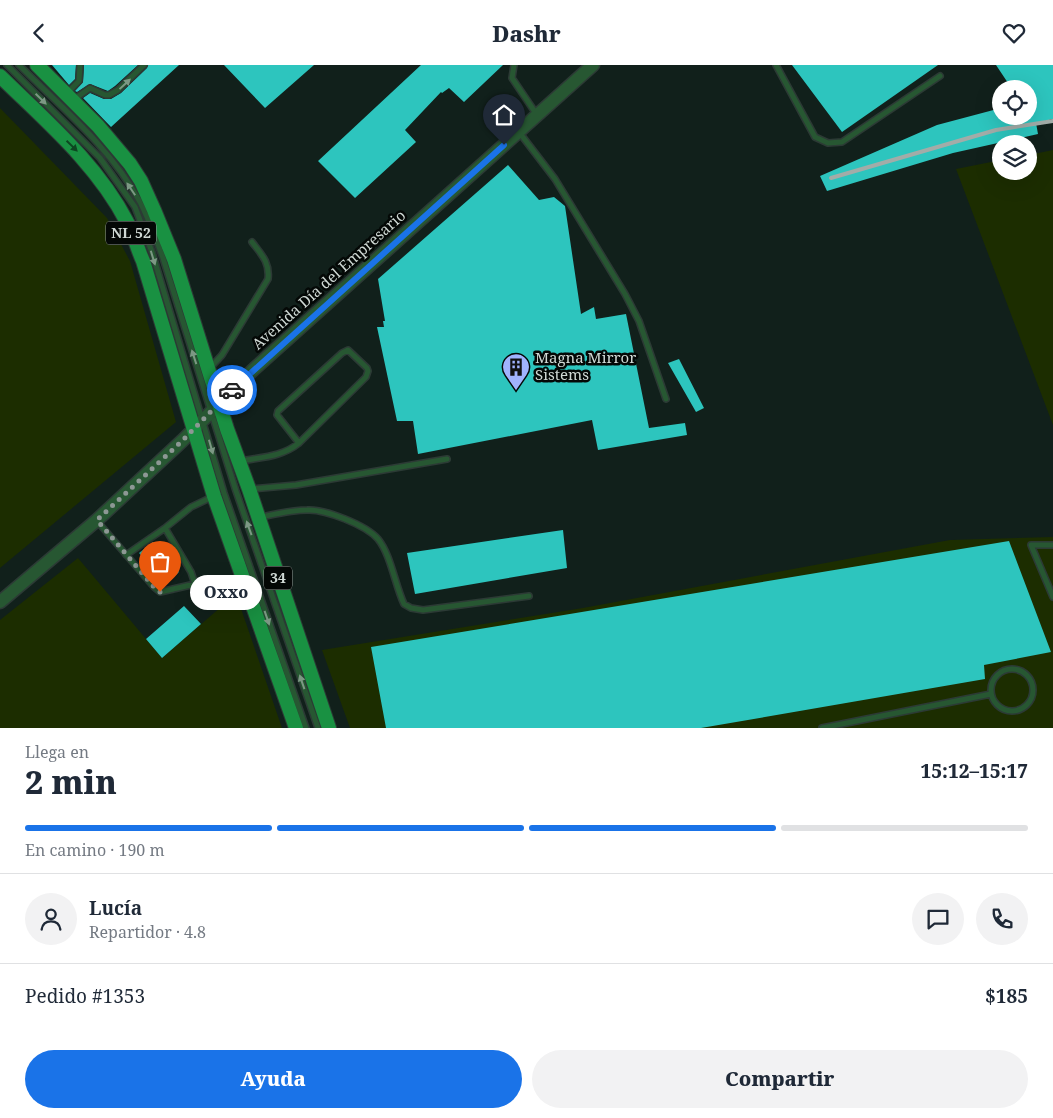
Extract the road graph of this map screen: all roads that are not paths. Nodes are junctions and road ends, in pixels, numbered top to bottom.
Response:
1 (6, 65) edge
2 (18, 65) edge
3 (37, 65) edge
4 (80, 65) edge
5 (144, 65) edge
6 (514, 65) edge
7 (593, 65) edge
8 (776, 65) edge
9 (0, 75) edge
10 (940, 76) dead end
11 (70, 97) junction
12 (537, 115) junction
13 (519, 132) junction
14 (252, 242) dead end
15 (208, 370) junction
16 (666, 399) dead end
17 (206, 416) junction
18 (298, 443) junction
19 (447, 459) dead end
20 (238, 461) junction
21 (249, 489) junction
22 (214, 496) junction
23 (258, 518) junction
24 (97, 520) junction
25 (165, 528) junction
26 (1053, 545) edge
27 (179, 554) junction
28 (126, 555) junction
29 (142, 573) junction
30 (244, 581) junction
31 (196, 583) junction
32 (529, 596) dead end
33 (1053, 597) edge
34 (0, 602) edge
35 (991, 695) junction
36 (296, 728) edge
37 (306, 728) edge
38 (318, 728) edge
39 (329, 728) edge
40 (822, 728) edge

1 -> 17 lane
17 -> 2 lane
3 - 11 main road, NL 52
4 - 11 lane
11 -> 5 lane
6 - 12 lane
7 - 12 street, Avenida Día del Empresario
8 - 10 lane
9 -> 17 main road, NL 52
11 - 15 main road, NL 52
12 - 13 street, Avenida Día del Empresario
13 - 16 lane
13 - 17 street, Avenida Día del Empresario
14 - 15 lane
15 - 17 main road, NL 52
17 - 20 main road, 34
17 - 22 main road, 34
17 - 24 street, Avenida Día del Empresario
17 -> 37 lane
38 -> 17 lane
18 - 18 lane
18 - 20 lane
19 - 21 lane
20 - 21 main road, 34
21 - 23 main road, 34
22 - 25 lane
22 - 30 main road, 34
23 - 32 lane
23 - 39 main road, 34
24 - 28 lane
24 - 34 street, Avenida Día del Empresario
25 - 27 lane
25 - 28 lane
26 - 33 lane
27 - 29 lane
27 - 31 lane
28 - 29 lane
29 - 31 lane
30 - 31 lane
30 - 36 main road, 34
35 - 35 lane
35 - 40 lane

